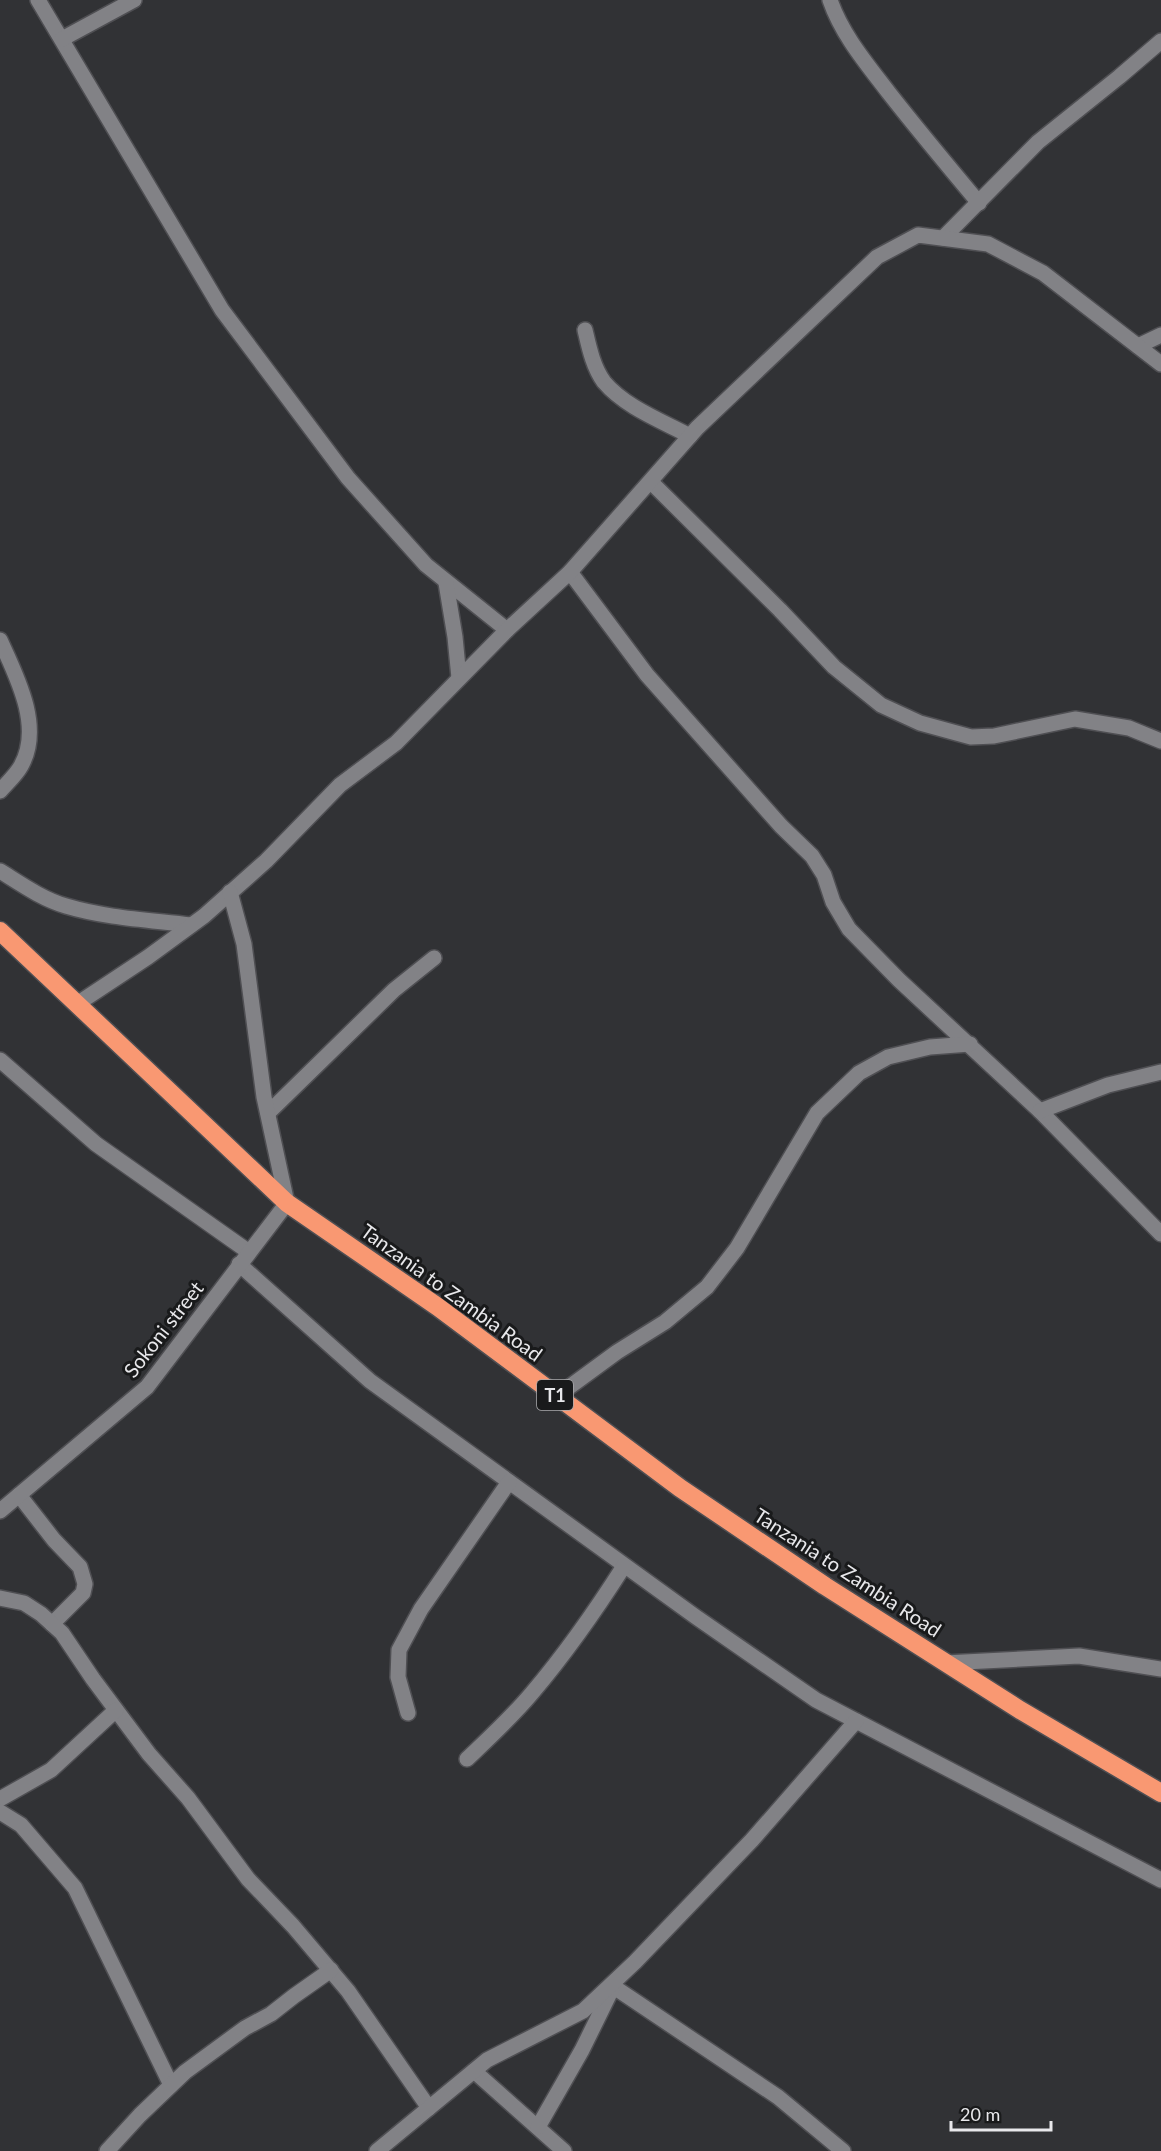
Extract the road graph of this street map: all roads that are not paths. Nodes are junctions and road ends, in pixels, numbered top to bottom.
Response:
1 (38, 0) edge
2 (134, 0) edge
3 (830, 0) edge
4 (62, 39) junction
5 (1161, 41) edge
6 (979, 203) junction
7 (943, 238) junction
8 (585, 330) dead end
9 (1161, 335) edge
10 (1138, 346) junction
11 (1161, 364) edge
12 (690, 436) junction
13 (651, 482) junction
14 (570, 572) junction
15 (446, 583) junction
16 (507, 630) junction
17 (0, 640) edge
18 (459, 678) junction
19 (1161, 741) edge
20 (0, 791) edge
21 (0, 871) edge
22 (230, 892) junction
23 (191, 925) junction
24 (0, 931) edge
25 (434, 958) dead end
26 (77, 1004) junction
27 (970, 1044) junction
28 (0, 1060) edge
29 (1161, 1072) edge
30 (1040, 1112) junction
31 (268, 1113) junction
32 (287, 1203) junction
33 (1161, 1234) edge
34 (249, 1252) junction
35 (239, 1264) junction
36 (557, 1396) junction
37 (509, 1482) junction
38 (19, 1495) junction
39 (0, 1511) edge
40 (624, 1566) junction
41 (0, 1598) edge
42 (52, 1624) junction
43 (945, 1663) junction
44 (1161, 1669) edge
45 (116, 1710) junction
46 (408, 1713) dead end
47 (856, 1721) junction
48 (467, 1759) dead end
49 (1161, 1792) edge
50 (0, 1799) edge
51 (0, 1812) edge
52 (1161, 1880) edge
53 (331, 1970) junction
54 (615, 1983) junction
55 (474, 2071) junction
56 (171, 2085) junction
57 (429, 2108) junction
58 (538, 2127) junction
59 (107, 2151) edge
60 (377, 2151) edge
61 (564, 2151) edge
62 (843, 2151) edge

1 - 4 street
2 - 4 street
3 - 6 street
4 - 15 street
5 - 6 street
6 - 7 street
7 - 10 street
7 - 12 street
8 - 12 street
9 - 10 street
10 - 11 street
12 - 13 street
13 - 14 street
13 - 19 street
14 - 16 street
14 - 27 street
15 - 16 street
15 - 18 street
16 - 18 street
17 - 20 street
18 - 22 street
21 - 23 street
22 - 23 street
22 - 31 street
23 - 26 street
24 - 26 highway, Tanzania to Zambia Road / T1
25 - 31 street
26 - 32 highway, Tanzania to Zambia Road / T1
27 - 30 street
27 - 36 street
28 - 34 street
29 - 30 street
30 - 33 street
31 - 32 street
32 - 34 street, Sokoni street
32 - 36 highway, Tanzania to Zambia Road / T1
34 - 35 street, Sokoni street
35 - 37 street
35 - 38 street, Sokoni street
36 - 43 highway, Tanzania to Zambia Road / T1
37 - 40 street
37 - 46 street
38 - 39 street, Sokoni street
38 - 42 street
40 - 47 street
40 - 48 street
41 - 42 street
42 - 45 street
43 - 44 street
43 - 49 highway, Tanzania to Zambia Road / T1
45 - 50 street
45 - 53 street
47 - 52 street
47 - 54 street
51 - 56 street
53 - 56 street
53 - 57 street
54 - 55 street
54 - 58 street
54 - 62 street
55 - 57 street
55 - 58 street
56 - 59 street
57 - 60 street
58 - 61 street

